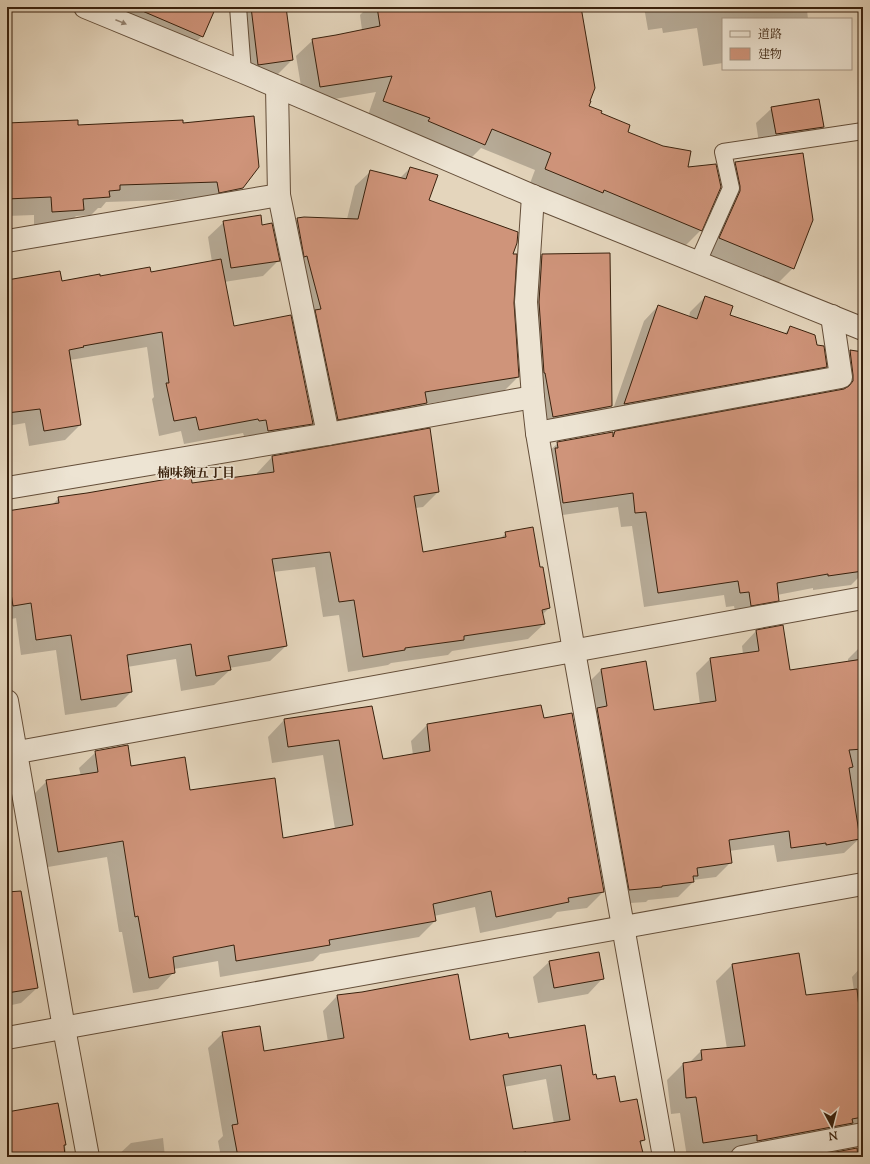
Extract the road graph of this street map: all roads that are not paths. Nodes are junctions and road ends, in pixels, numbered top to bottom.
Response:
1 (85, 7) edge
2 (238, 7) edge
3 (243, 72) junction
4 (277, 87) junction
5 (863, 131) edge
6 (279, 195) junction
7 (533, 196) junction
8 (7, 241) edge
9 (698, 262) junction
10 (832, 316) junction
11 (863, 329) edge
12 (533, 397) junction
13 (537, 433) junction
14 (328, 434) junction
15 (7, 488) edge
16 (863, 598) edge
17 (574, 651) junction
18 (7, 701) edge
19 (12, 753) edge
20 (863, 884) edge
21 (624, 928) junction
22 (64, 1028) junction
23 (7, 1038) edge
24 (863, 1134) edge
25 (88, 1157) edge
26 (664, 1157) edge
27 (742, 1157) edge

1 -> 3 street
2 - 3 lane
3 - 4 street
4 - 6 street
4 - 7 street
5 - 9 lane
6 - 8 street
6 - 14 street
7 - 9 street
7 - 12 street
9 - 10 street
10 - 11 street
10 - 13 street
12 - 13 street
12 - 14 street
13 - 17 street
14 - 15 street
16 - 17 street
17 - 19 street
17 - 21 street
18 - 19 street
19 - 22 street
20 - 21 street
21 - 22 street
21 - 26 street
22 - 23 street
22 - 25 street
24 - 27 street

